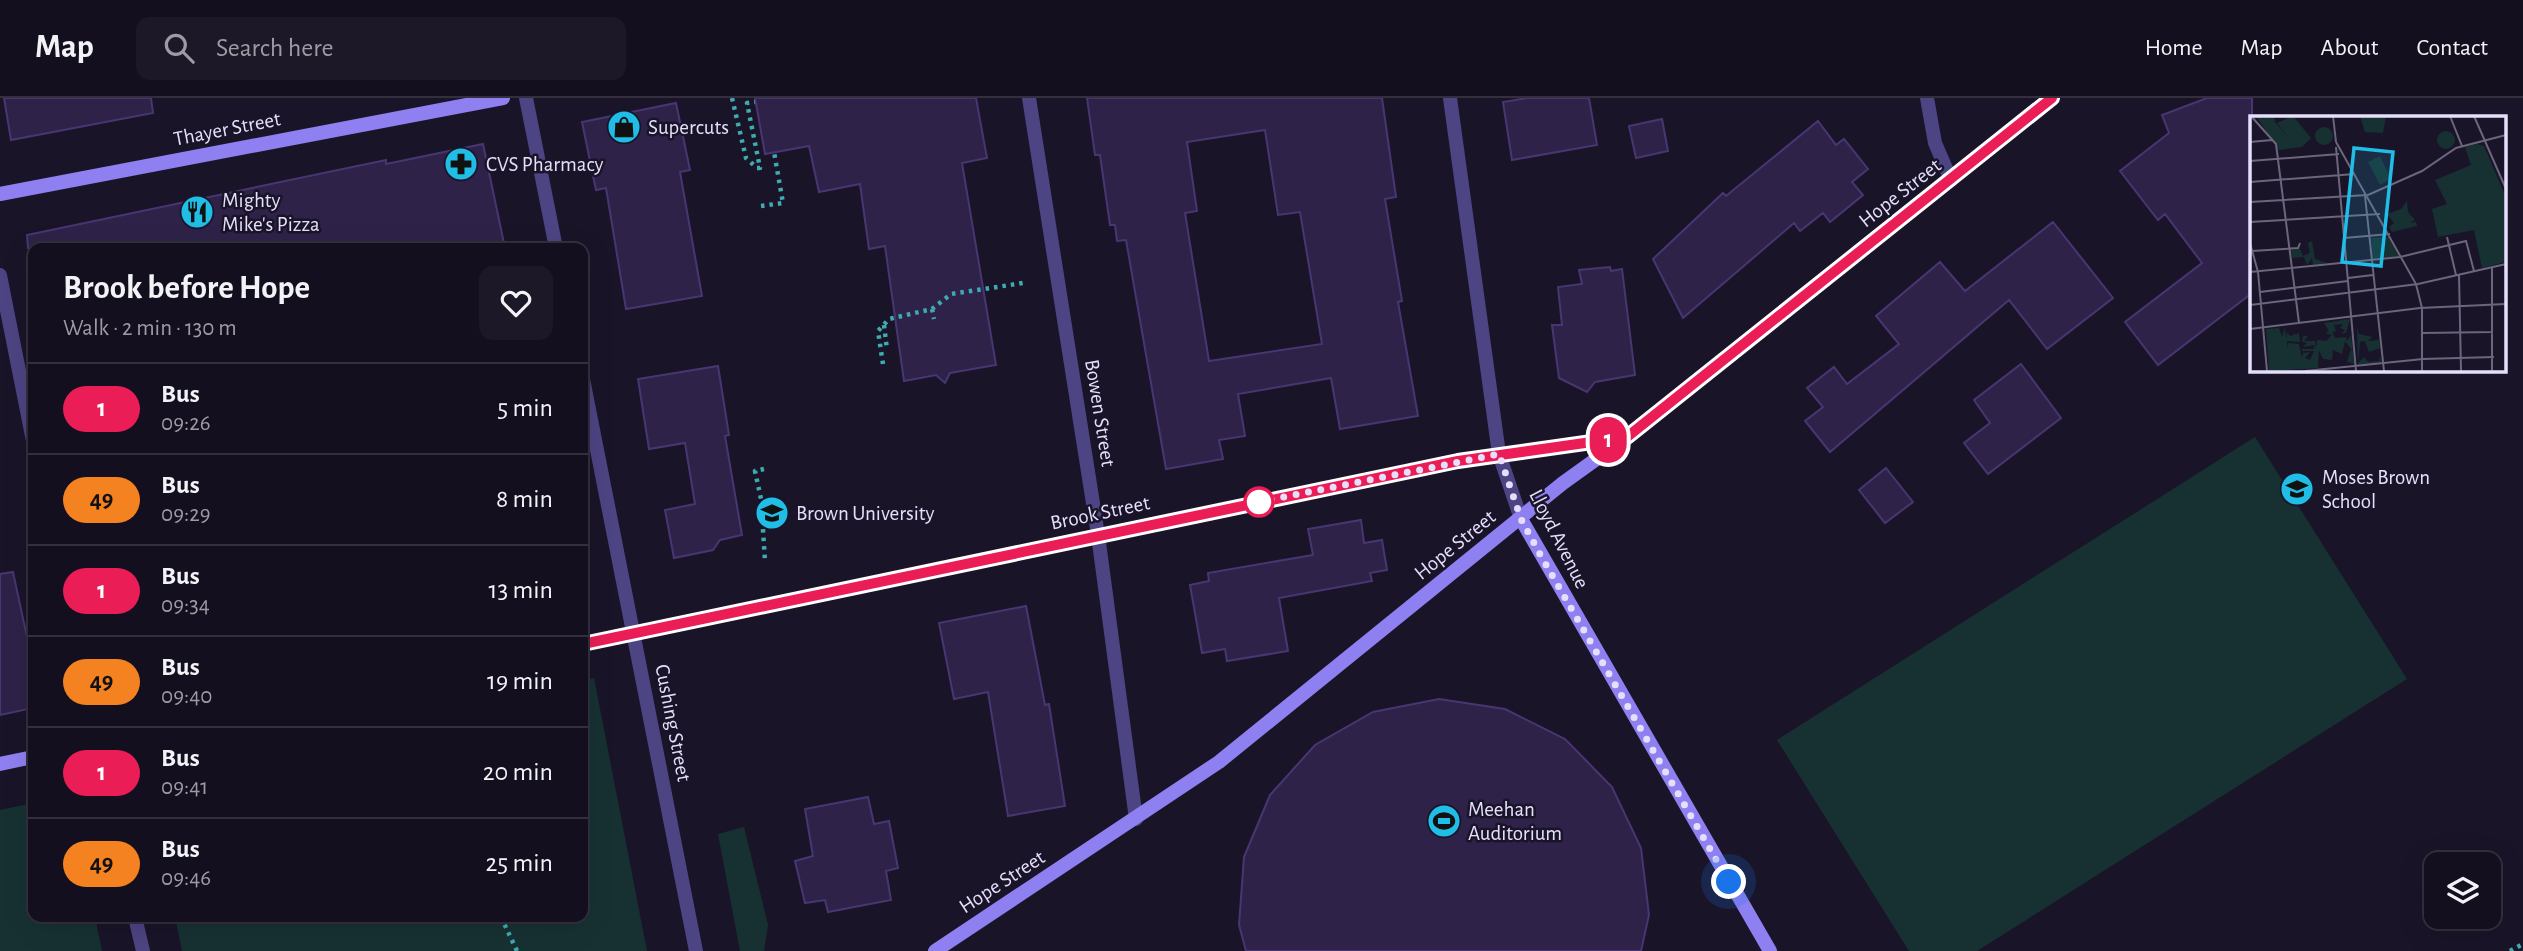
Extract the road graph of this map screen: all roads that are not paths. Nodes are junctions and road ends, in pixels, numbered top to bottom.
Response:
1 (503, 98) edge
2 (526, 98) edge
3 (1029, 98) edge
4 (1450, 98) edge
5 (1927, 98) edge
6 (2052, 98) edge
7 (1951, 180) junction
8 (0, 194) edge
9 (555, 243) edge
10 (0, 275) edge
11 (588, 404) edge
12 (28, 416) edge
13 (1627, 437) junction
14 (1499, 454) junction
15 (1521, 519) junction
16 (1098, 535) junction
17 (634, 633) junction
18 (588, 643) edge
19 (28, 758) edge
20 (0, 764) edge
21 (1136, 819) junction
22 (136, 922) edge
23 (143, 951) edge
24 (696, 951) edge
25 (935, 951) edge
26 (1770, 951) edge

1 - 8 street, Thayer Street
2 - 9 street
3 - 16 street, Bowen Street
4 - 14 street, Lloyd Avenue
5 - 7 street
6 - 7 street, Hope Street
7 - 13 street, Hope Street
10 - 12 street
11 - 17 street, Cushing Street
13 - 14 street, Brook Street
13 - 15 street, Hope Street
14 - 15 street, Lloyd Avenue
14 - 16 street, Brook Street
15 - 21 street, Hope Street
15 - 26 street, Lloyd Avenue
16 - 17 street, Brook Street
16 - 21 street, Bowen Street
17 - 18 street, Brook Street
17 - 24 street, Cushing Street
19 - 20 street
21 - 25 street, Hope Street
22 - 23 street

